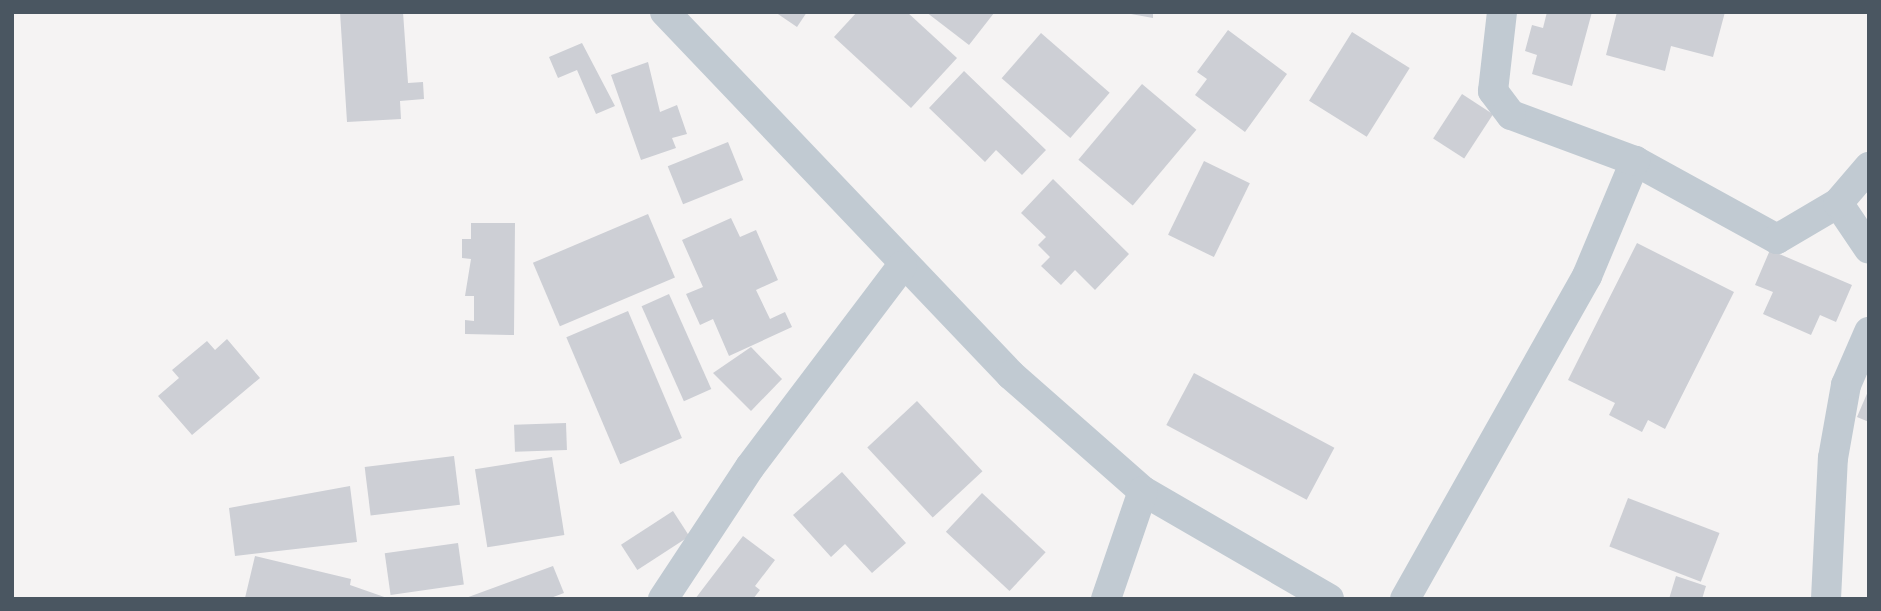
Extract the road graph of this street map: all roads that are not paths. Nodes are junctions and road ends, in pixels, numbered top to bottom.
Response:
1 (665, 12) edge
2 (1502, 12) edge
3 (1635, 161) junction
4 (1869, 167) edge
5 (1838, 203) junction
6 (1869, 248) edge
7 (902, 266) junction
8 (1869, 332) edge
9 (1143, 491) junction
10 (663, 599) edge
11 (1106, 599) edge
12 (1329, 599) edge
13 (1405, 599) edge
14 (1826, 599) edge

1 - 7 street
2 - 3 street
3 - 5 street
3 - 13 street
4 - 5 street
5 - 6 street
7 - 9 street
7 - 10 street
8 - 14 street
9 - 11 street
9 - 12 street

